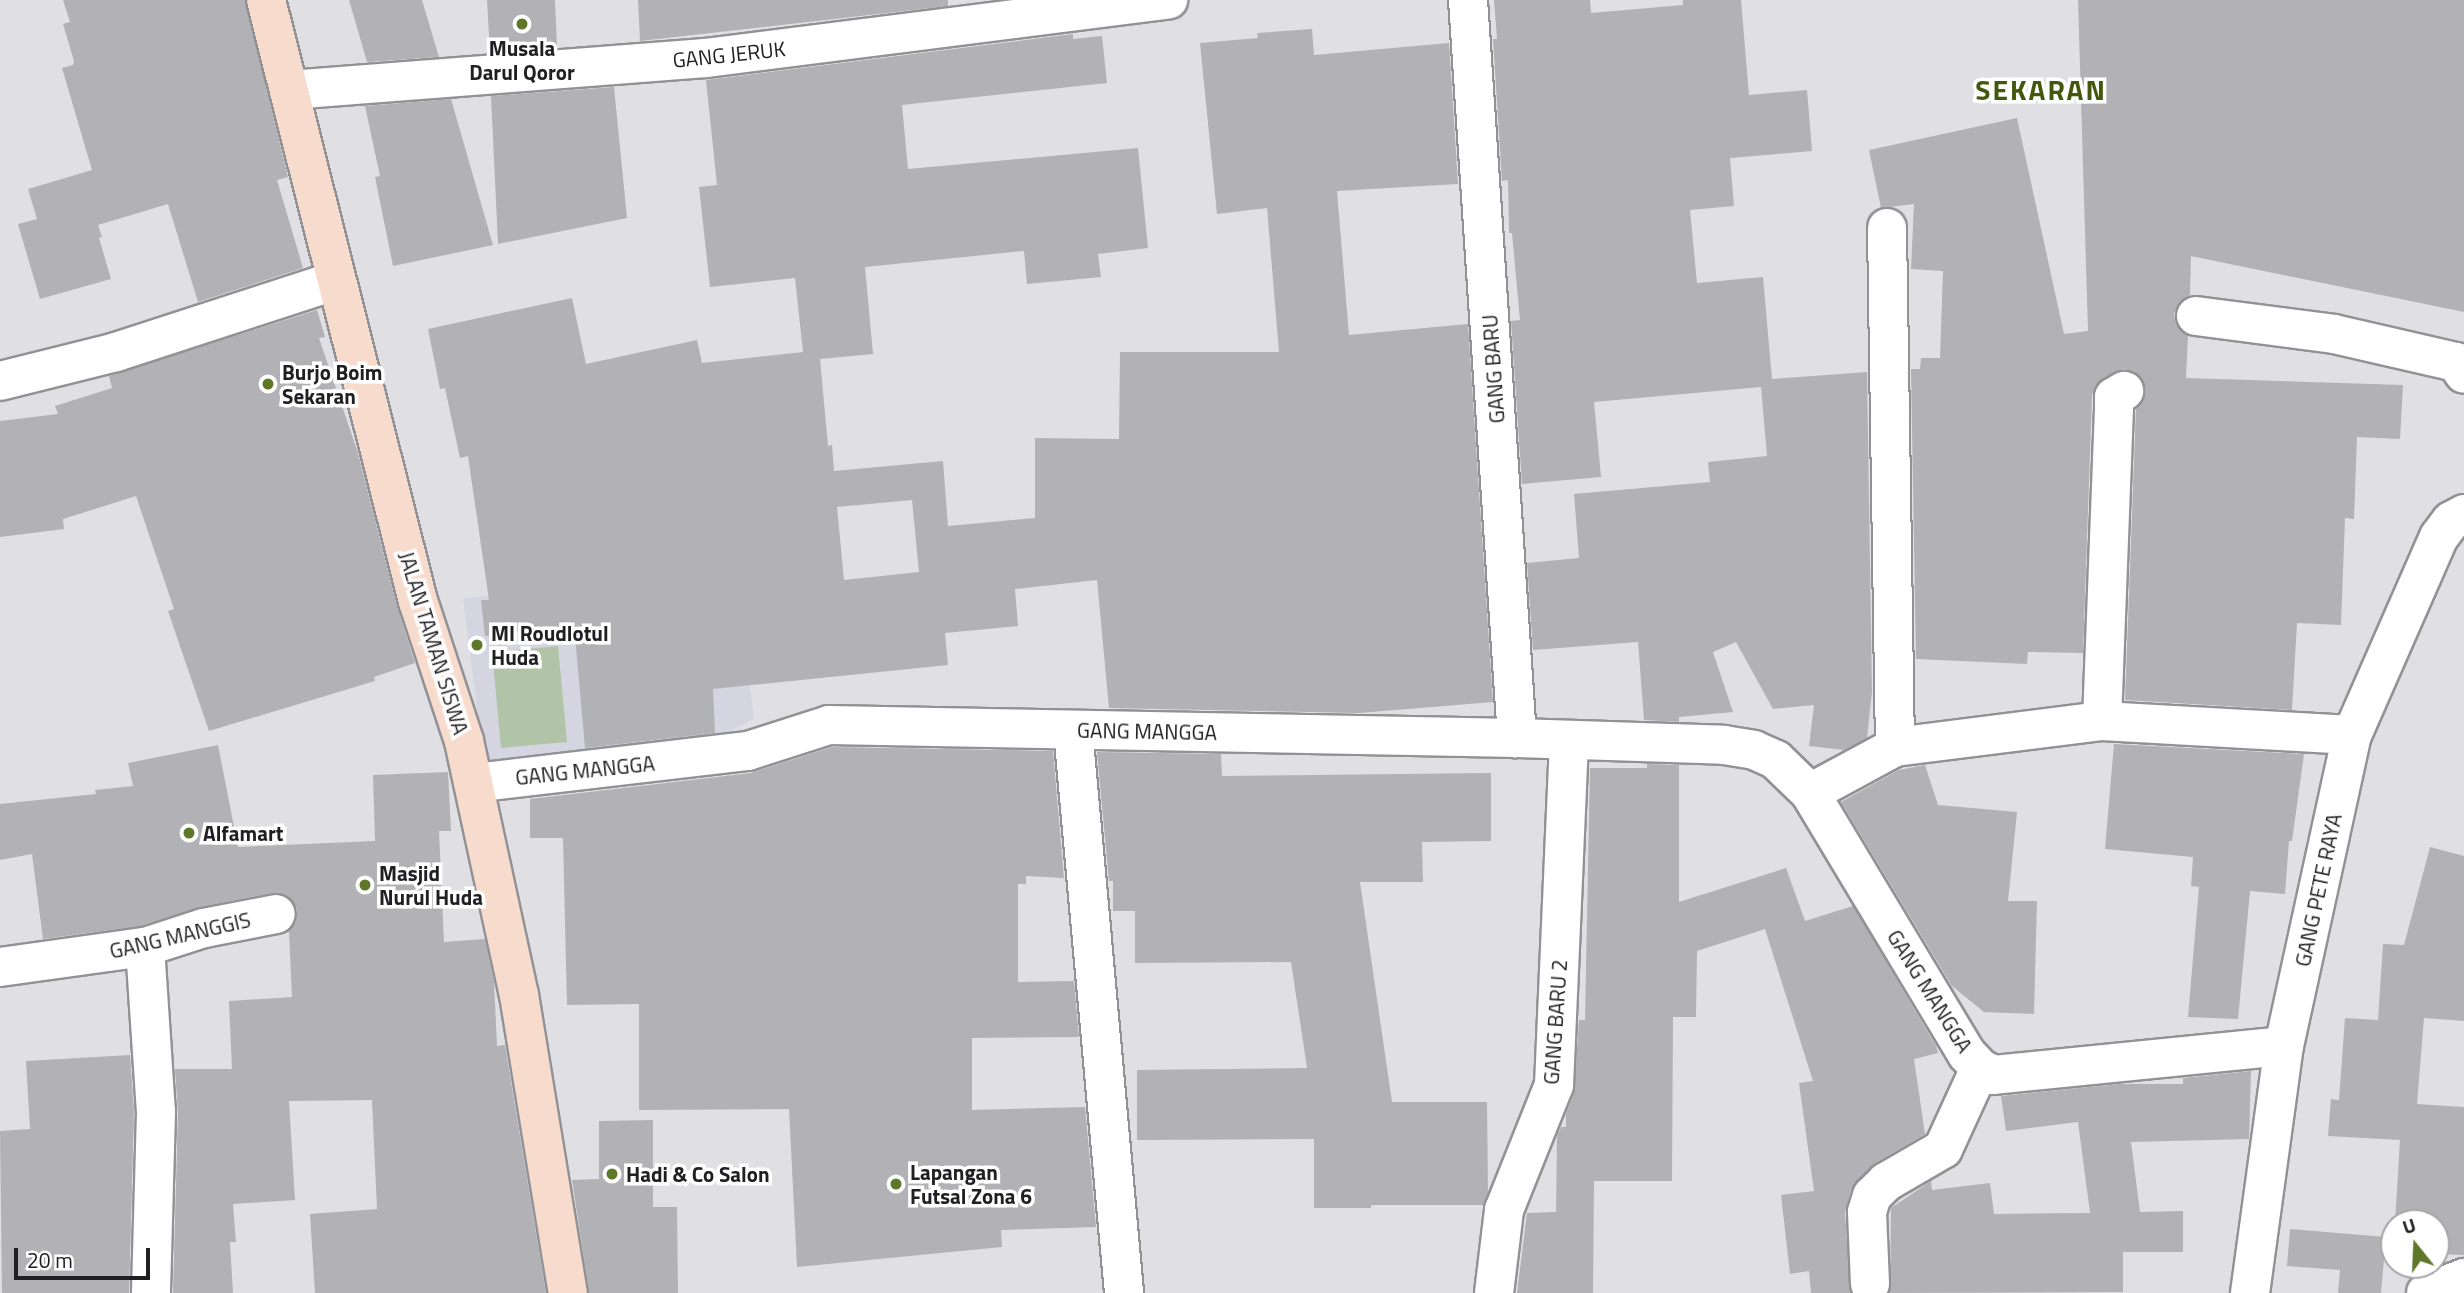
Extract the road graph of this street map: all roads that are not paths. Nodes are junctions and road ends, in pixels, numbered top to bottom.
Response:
1 (266, 0) edge
2 (1168, 0) edge
3 (1468, 0) edge
4 (289, 90) junction
5 (1887, 228) dead end
6 (335, 281) junction
7 (2196, 316) dead end
8 (2464, 374) edge
9 (0, 381) edge
10 (2124, 391) dead end
11 (2464, 514) edge
12 (2102, 721) junction
13 (1073, 730) junction
14 (2352, 735) junction
15 (1517, 738) junction
16 (1569, 741) junction
17 (1895, 747) junction
18 (474, 783) junction
19 (1810, 793) junction
20 (276, 914) dead end
21 (145, 947) junction
22 (0, 967) edge
23 (2284, 1046) junction
24 (1980, 1068) junction
25 (2464, 1278) edge
26 (1870, 1284) dead end
27 (150, 1293) edge
28 (568, 1293) edge
29 (1124, 1293) edge
30 (1494, 1293) edge
31 (2250, 1293) edge
32 (2426, 1293) edge

1 - 4 main road, JALAN TAMAN SISWA
2 - 4 street, GANG JERUK
3 - 15 street, GANG BARU
4 - 6 main road, JALAN TAMAN SISWA
5 - 17 street
6 - 9 street
6 - 18 main road, JALAN TAMAN SISWA
7 - 8 street
10 - 12 street
11 - 14 street, GANG PETE RAYA
12 - 14 street
12 - 17 street
13 - 15 street, GANG MANGGA
13 - 18 street, GANG MANGGA
13 - 29 street
14 - 23 street, GANG PETE RAYA
15 - 16 street, GANG MANGGA
16 - 19 street, GANG MANGGA
16 - 30 street, GANG BARU 2
17 - 19 street
18 - 28 main road, JALAN TAMAN SISWA
19 - 24 street, GANG MANGGA
20 - 21 street, GANG MANGGIS
21 - 22 street, GANG MANGGIS
21 - 27 street
23 - 24 street, GANG MANGGA
23 - 31 street, GANG PETE RAYA
24 - 26 street
25 - 32 street

